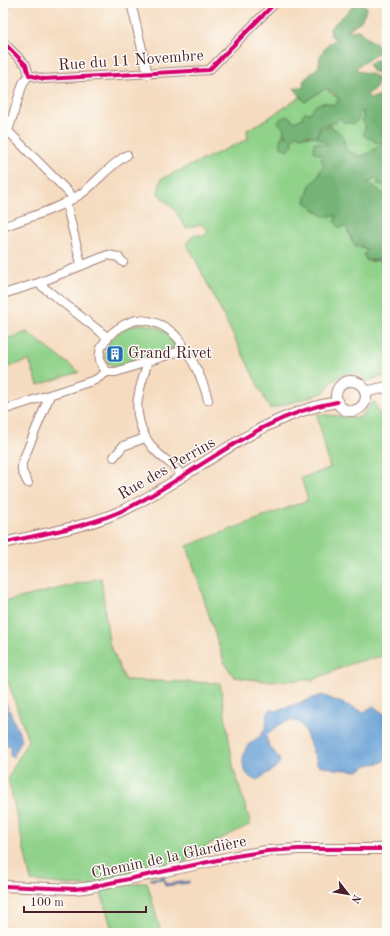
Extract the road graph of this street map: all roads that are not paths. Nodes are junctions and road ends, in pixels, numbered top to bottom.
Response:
1 (6, 3) edge
2 (131, 3) edge
3 (275, 3) edge
4 (3, 6) edge
5 (3, 42) edge
6 (148, 74) junction
7 (29, 75) junction
8 (6, 134) edge
9 (127, 155) dead end
10 (69, 200) junction
11 (3, 227) edge
12 (123, 262) dead end
13 (81, 264) junction
14 (38, 283) junction
15 (3, 294) edge
16 (107, 337) junction
17 (181, 348) junction
18 (148, 363) junction
19 (107, 372) junction
20 (387, 387) edge
21 (365, 392) junction
22 (50, 395) junction
23 (208, 400) dead end
24 (337, 402) junction
25 (3, 410) edge
26 (145, 438) junction
27 (114, 457) dead end
28 (182, 476) junction
29 (28, 483) dead end
30 (3, 543) edge
31 (387, 849) edge
32 (3, 886) edge

1 - 4 street
2 - 6 street, Rue du 11 Novembre
3 - 6 street, Rue du 11 Novembre
5 - 7 street
6 - 7 street, Rue du 11 Novembre
7 - 8 street
8 - 10 street
9 - 10 street
10 - 11 street
10 - 13 street
12 - 13 street
13 - 14 street
14 - 15 street
14 - 16 street
16 - 17 street
16 - 19 street
17 - 18 street
17 - 23 street
18 - 19 street
18 - 26 street
19 - 22 street
20 - 21 street
21 - 24 street
21 - 24 street
22 - 25 street
22 - 29 street
24 - 28 street, Rue des Perrins
26 - 27 street
26 - 28 street
28 - 30 street, Rue des Perrins
31 - 32 street, Chemin de la Glardière

